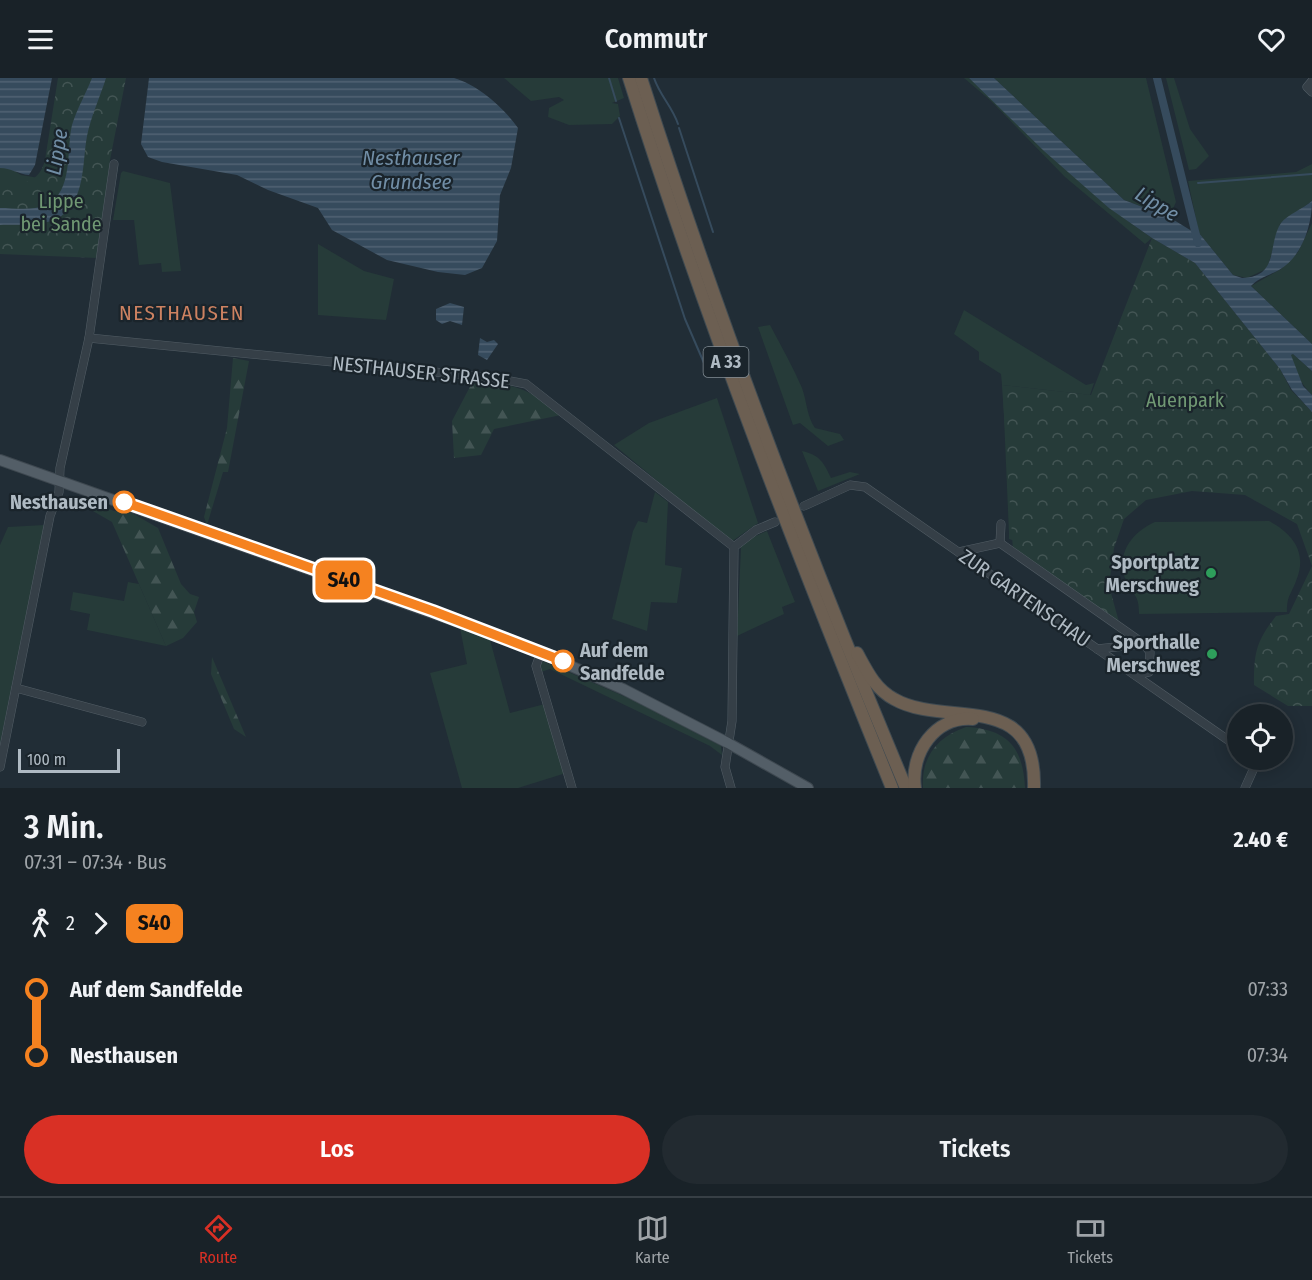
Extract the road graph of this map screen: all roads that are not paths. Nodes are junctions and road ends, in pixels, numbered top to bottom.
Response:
1 (629, 78) edge
2 (641, 78) edge
3 (1310, 80) edge
4 (1312, 92) edge
5 (114, 164) dead end
6 (89, 338) junction
7 (0, 460) edge
8 (59, 479) junction
9 (804, 506) dead end
10 (776, 522) dead end
11 (1001, 524) dead end
12 (1000, 543) junction
13 (734, 547) junction
14 (959, 552) junction
15 (832, 610) junction
16 (1144, 644) junction
17 (1097, 649) junction
18 (541, 652) junction
19 (1135, 675) junction
20 (16, 688) junction
21 (142, 722) dead end
22 (1227, 739) edge
23 (728, 743) junction
24 (0, 766) edge
25 (1252, 770) edge
26 (572, 788) edge
27 (731, 788) edge
28 (808, 788) edge
29 (892, 788) edge
30 (906, 788) edge
31 (915, 788) edge
32 (1032, 788) edge
33 (1245, 788) edge

1 - 29 highway, A 33
2 - 15 highway, A 33
3 - 4 street
5 - 6 street
6 - 8 street
6 - 13 street, NESTHAUSER STRASSE
7 - 8 main road
8 - 18 main road
8 - 20 street
9 - 14 street, ZUR GARTENSCHAU
10 - 13 street
11 - 12 street
12 - 14 street
12 - 16 street
13 - 23 street
14 - 17 street, ZUR GARTENSCHAU
15 - 30 highway, A 33
15 - 32 highway
16 - 17 street
16 - 19 street
17 - 19 street, ZUR GARTENSCHAU
18 - 23 main road
18 - 26 street
19 - 22 street, ZUR GARTENSCHAU
20 - 21 street
20 - 24 street
23 - 27 street
23 - 28 main road
25 - 33 street
31 - 32 highway

